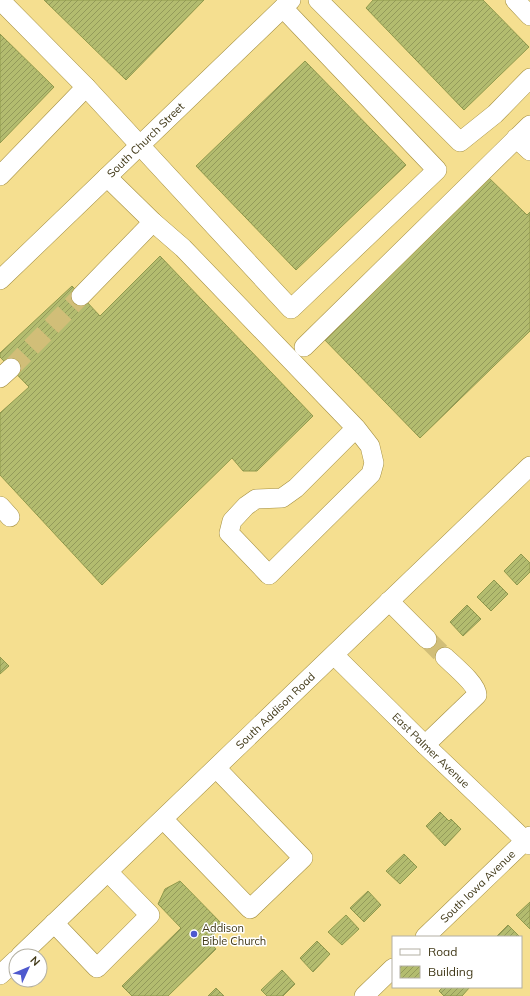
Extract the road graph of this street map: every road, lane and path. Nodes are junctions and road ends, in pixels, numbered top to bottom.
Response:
1 (0, 0) edge
2 (318, 0) edge
3 (515, 0) edge
4 (287, 4) edge
5 (530, 16) edge
6 (530, 78) edge
7 (86, 87) junction
8 (530, 124) edge
9 (516, 138) junction
10 (140, 146) junction
11 (530, 151) edge
12 (0, 176) edge
13 (107, 177) junction
14 (153, 222) junction
15 (1, 277) edge
16 (81, 296) tunnel mouth
17 (304, 347) dead end
18 (356, 428) junction
19 (530, 466) edge
20 (389, 601) junction
21 (427, 639) tunnel mouth
22 (334, 655) junction
23 (445, 657) tunnel mouth
24 (425, 745) junction
25 (216, 768) junction
26 (163, 819) junction
27 (528, 840) edge
28 (108, 872) junction
29 (54, 924) junction
30 (426, 936) edge
31 (28, 948) edge
32 (8, 968) edge
33 (392, 969) edge
34 (0, 975) edge
35 (364, 996) edge

1 - 7 street
2 - 6 street
3 - 5 street
4 - 10 street, South Church Street
4 - 10 street
7 - 10 street
7 - 12 street
8 - 9 street
9 - 11 street
9 - 17 street
10 - 13 street, South Church Street
13 - 14 street
13 - 15 street, South Church Street
14 - 16 street
14 - 18 street
18 - 18 street
19 - 20 street, South Addison Road
20 - 21 street
20 - 22 street, South Addison Road
22 - 24 street, East Palmer Avenue
22 - 25 street, South Addison Road
23 - 24 street
24 - 27 street, East Palmer Avenue
25 - 26 street, South Addison Road
25 - 26 street
26 - 28 street, South Addison Road
27 - 30 street, South Iowa Avenue
28 - 29 street, South Addison Road
28 - 29 street
29 - 31 street, South Addison Road
32 - 34 street
33 - 35 street

